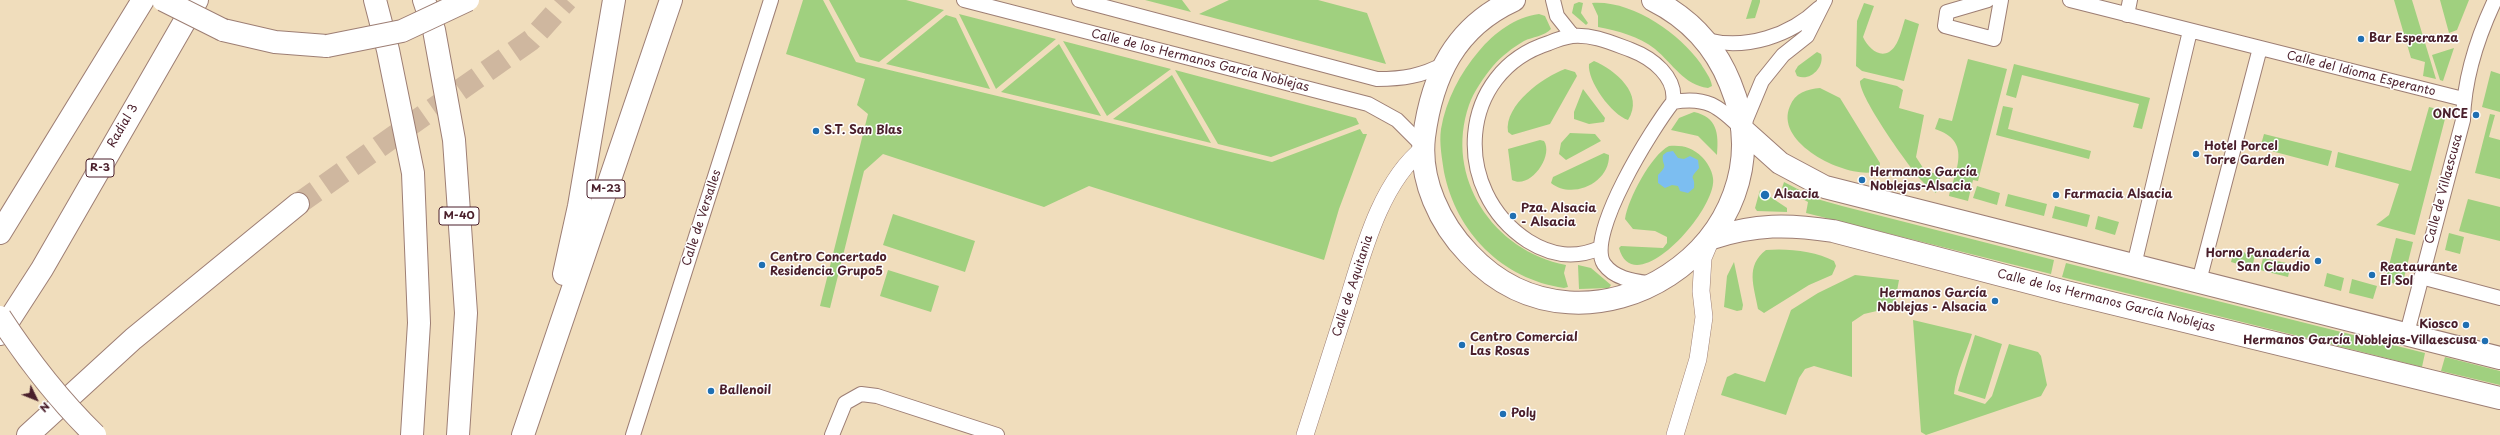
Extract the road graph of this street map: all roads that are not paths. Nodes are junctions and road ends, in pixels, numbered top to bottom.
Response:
1 (143, 0) edge
2 (163, 0) edge
3 (197, 0) edge
4 (375, 0) edge
5 (424, 0) edge
6 (468, 0) edge
7 (614, 0) edge
8 (671, 0) edge
9 (771, 0) edge
10 (964, 0) edge
11 (1079, 0) edge
12 (1514, 0) edge
13 (1553, 0) edge
14 (1653, 0) edge
15 (1988, 0) edge
16 (2001, 0) edge
17 (2070, 0) edge
18 (2130, 0) edge
19 (2495, 0) edge
20 (1824, 2) edge
21 (1673, 5) edge
22 (2126, 15) junction
23 (2190, 31) junction
24 (1573, 36) junction
25 (1706, 40) junction
26 (2260, 48) junction
27 (1444, 64) junction
28 (2464, 99) junction
29 (1673, 102) junction
30 (1742, 129) junction
31 (1423, 147) junction
32 (298, 204) tunnel mouth
33 (0, 233) edge
34 (1711, 238) junction
35 (1600, 248) junction
36 (2134, 266) junction
37 (2421, 277) junction
38 (2199, 281) junction
39 (1657, 284) junction
40 (2500, 298) edge
41 (0, 317) edge
42 (2407, 333) junction
43 (0, 334) edge
44 (2500, 358) edge
45 (541, 378) junction
46 (2500, 398) edge
47 (525, 428) edge
48 (28, 435) edge
49 (95, 435) edge
50 (412, 435) edge
51 (458, 435) edge
52 (633, 435) edge
53 (832, 435) edge
54 (997, 435) edge
55 (1305, 435) edge
56 (1675, 435) edge

1 - 33 main road
2 - 6 main road, bridge
3 - 43 main road, Radial 3 / R-3
4 - 50 main road
5 - 51 main road, M-40
7 - 45 main road
8 - 45 main road, M-23
9 - 52 street, Calle de Versalles
10 - 31 street, Calle de los Hermanos García Noblejas
11 - 27 street
12 - 27 main road
13 - 24 street
14 - 21 main road
15 - 16 street
17 - 22 street, Calle del Idioma Esperanto
18 - 22 street
19 - 28 street, Calle de Villaescusa
20 - 25 street
20 - 30 street
21 - 25 main road
22 - 23 street, Calle del Idioma Esperanto
23 - 26 street, Calle del Idioma Esperanto
23 - 36 street
24 - 29 street
24 - 35 street
25 - 30 main road
26 - 28 street, Calle del Idioma Esperanto
26 - 38 street
27 - 31 main road
28 - 37 street, Calle de Villaescusa
29 - 30 street
29 - 35 street
30 - 34 main road
30 - 36 main road
31 - 39 main road
31 - 55 street, Calle de Aquitania
32 - 48 main road
34 - 39 main road
34 - 46 main road, Calle de los Hermanos García Noblejas
34 - 56 street
35 - 39 street
36 - 38 main road
37 - 40 street
37 - 42 street, Calle de Villaescusa
38 - 42 main road
41 - 49 main road, bridge
42 - 44 main road
45 - 47 main road, M-23
53 - 54 street

